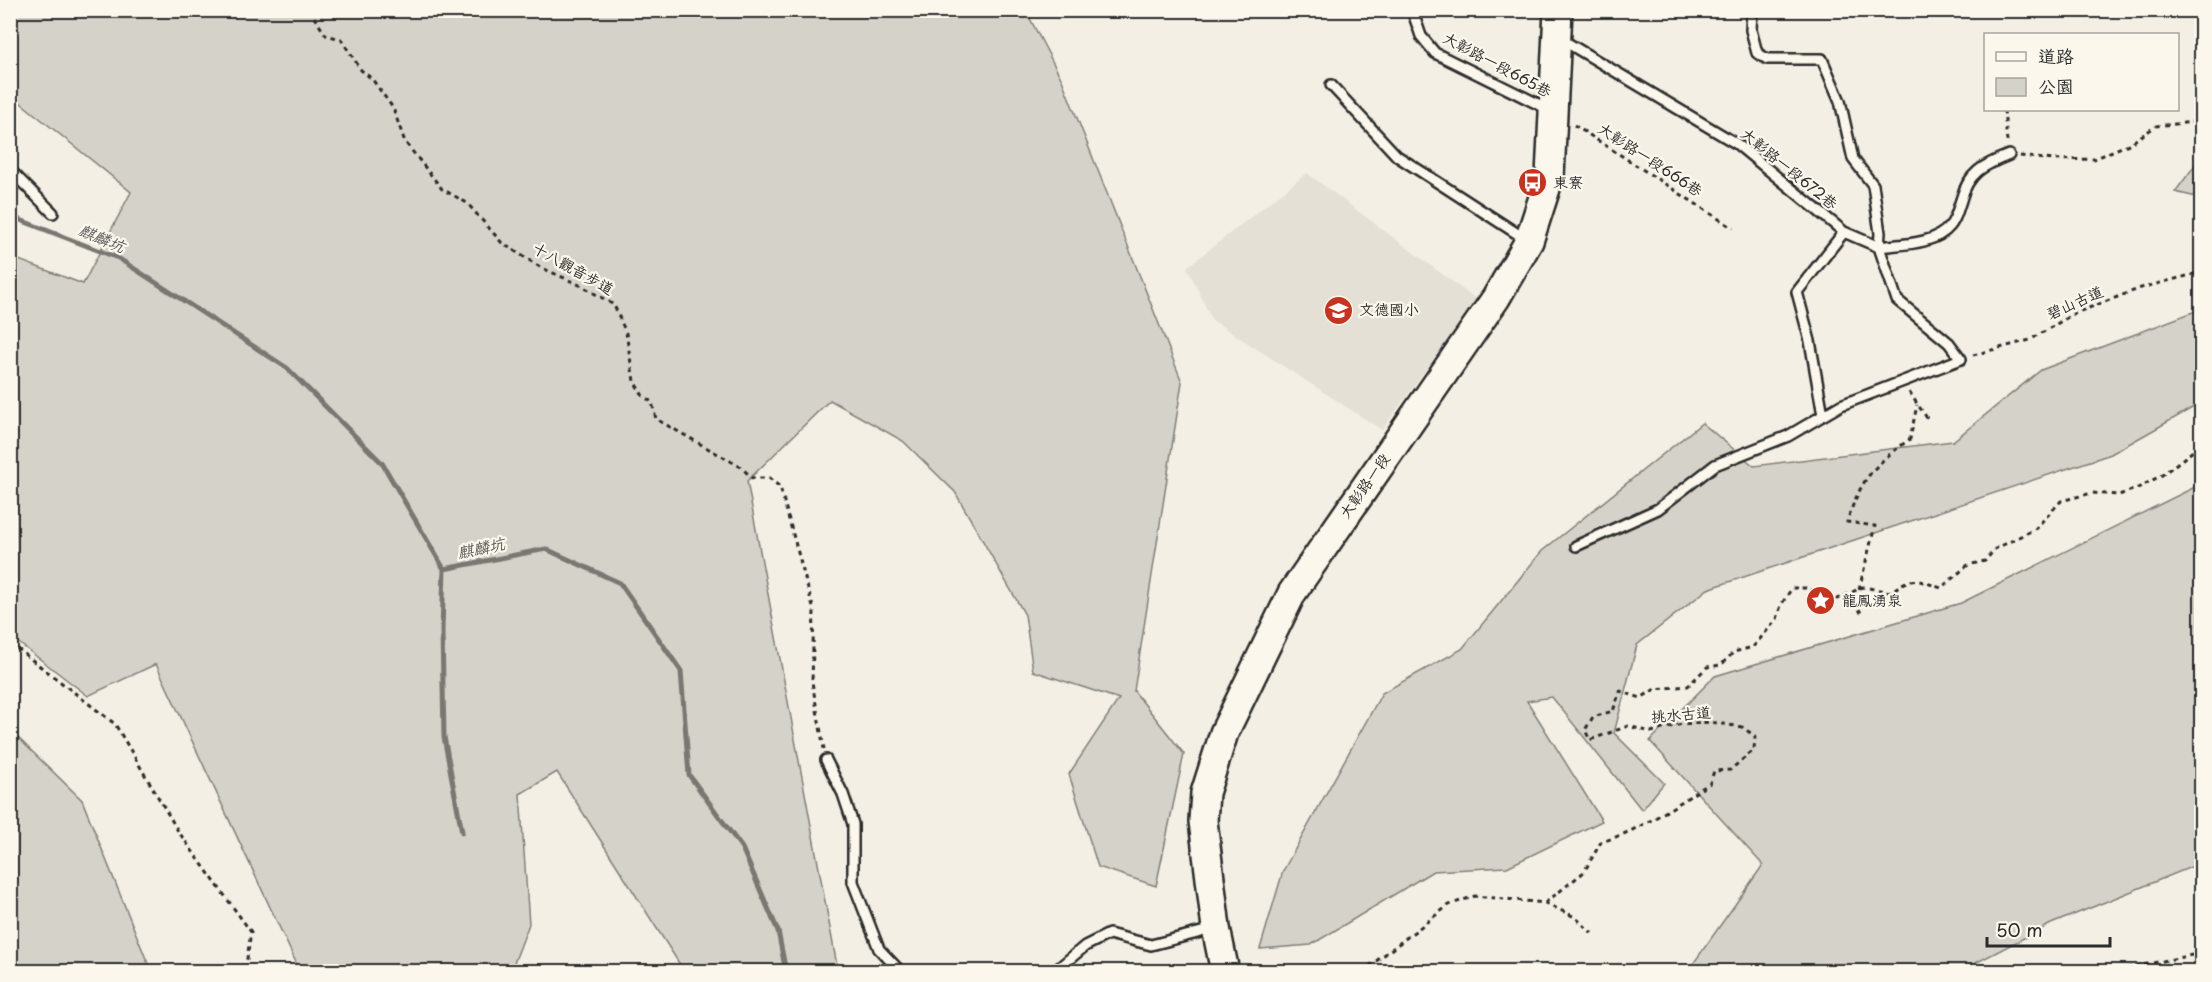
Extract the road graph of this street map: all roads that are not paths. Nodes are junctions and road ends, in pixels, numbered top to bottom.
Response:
1 (1412, 10) edge
2 (1558, 10) edge
3 (1752, 10) edge
4 (1558, 37) junction
5 (1330, 85) dead end
6 (1554, 113) junction
7 (2009, 155) road end
8 (10, 170) edge
9 (53, 213) dead end
10 (1844, 232) junction
11 (1529, 241) junction
12 (1879, 247) junction
13 (1823, 415) junction
14 (1576, 546) dead end
15 (826, 760) road end
16 (1216, 928) junction
17 (901, 972) edge
18 (1054, 972) edge
19 (1225, 972) edge

1 - 6 lane, 大彰路一段665巷
2 - 4 main road, 大彰路一段
3 - 12 lane
4 - 6 main road, 大彰路一段
4 - 10 lane, 大彰路一段672巷
5 - 11 lane
6 - 11 main road, 大彰路一段
7 - 12 lane
8 - 9 lane
10 - 12 lane, 大彰路一段672巷
10 - 13 lane
11 - 16 main road, 大彰路一段
12 - 13 lane
13 - 14 lane
15 - 17 lane
16 - 18 lane
16 - 19 main road, 大彰路一段

